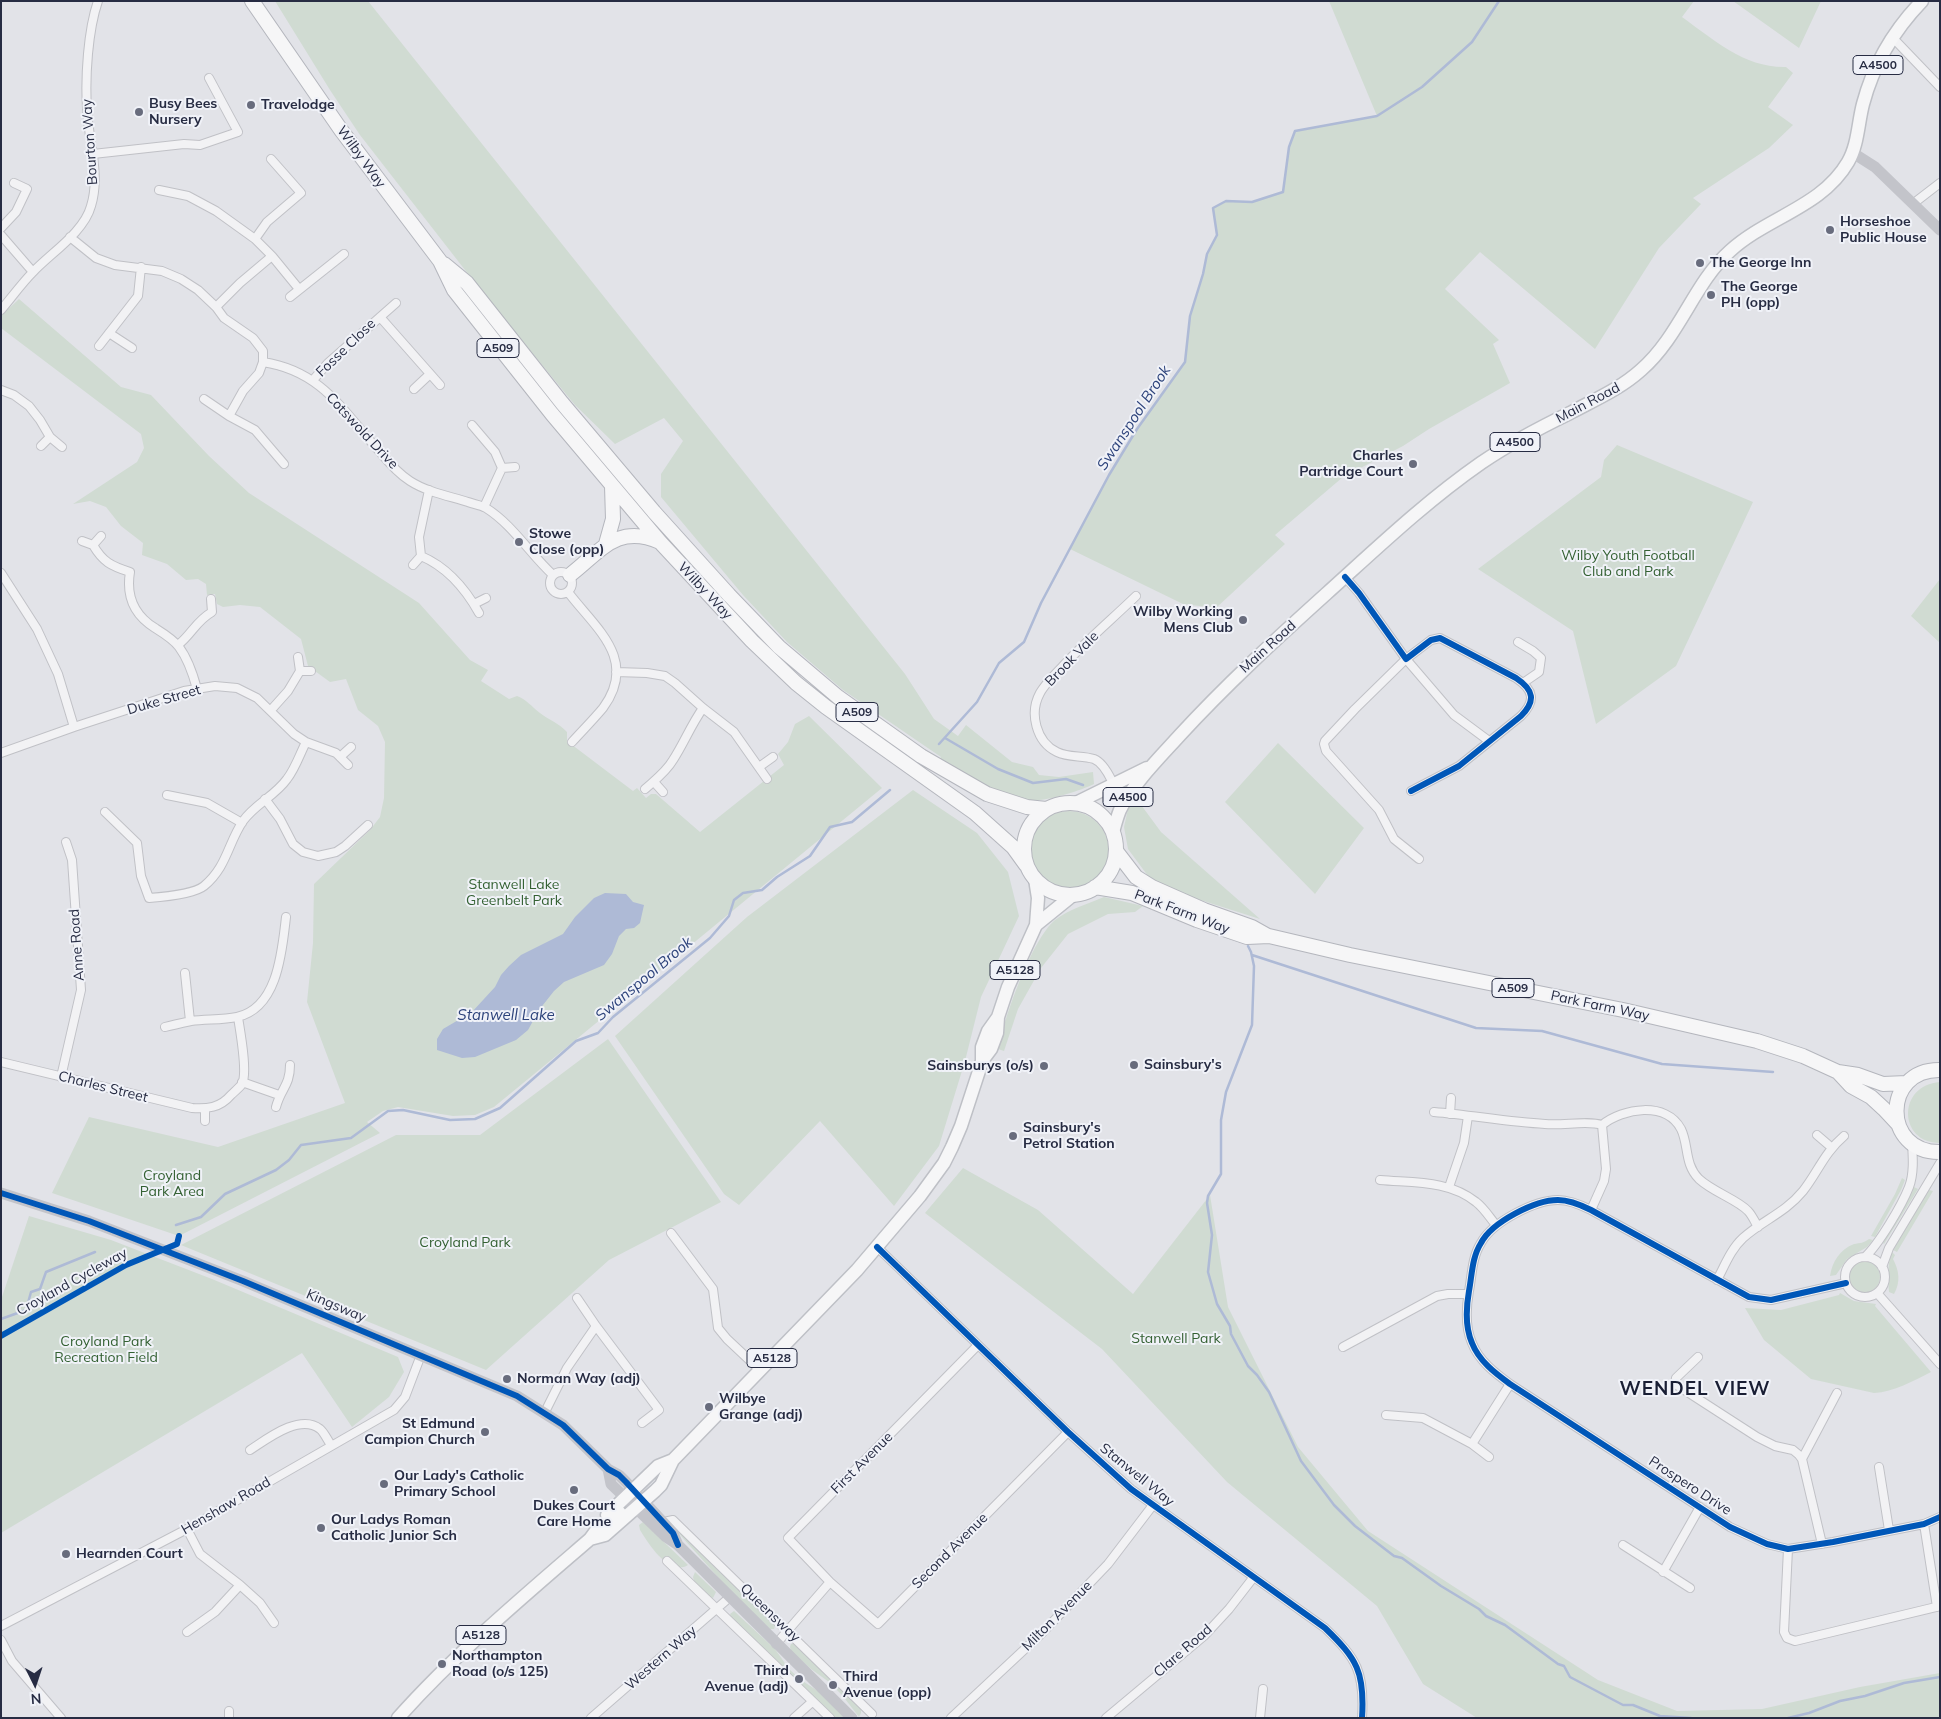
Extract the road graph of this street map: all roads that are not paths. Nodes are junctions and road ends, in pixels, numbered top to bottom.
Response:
1 (98, 1) edge
2 (252, 1) edge
3 (1922, 1) edge
4 (1893, 38) junction
5 (209, 78) dead end
6 (1940, 87) edge
7 (1852, 153) junction
8 (93, 154) junction
9 (271, 159) dead end
10 (14, 183) dead end
11 (1940, 183) edge
12 (159, 190) dead end
13 (1914, 203) junction
14 (1, 228) edge
15 (1940, 230) edge
16 (1, 235) edge
17 (70, 237) junction
18 (255, 239) junction
19 (344, 254) dead end
20 (272, 256) junction
21 (440, 261) junction
22 (141, 268) junction
23 (33, 272) junction
24 (299, 289) junction
25 (290, 297) dead end
26 (396, 302) dead end
27 (216, 307) junction
28 (1, 310) edge
29 (380, 317) junction
30 (109, 333) junction
31 (99, 346) dead end
32 (132, 348) dead end
33 (263, 362) junction
34 (430, 374) junction
35 (313, 380) junction
36 (440, 385) dead end
37 (414, 389) dead end
38 (1, 390) edge
39 (204, 398) dead end
40 (229, 416) junction
41 (472, 425) dead end
42 (50, 437) junction
43 (41, 446) dead end
44 (62, 446) dead end
45 (284, 464) dead end
46 (515, 467) dead end
47 (502, 468) junction
48 (612, 486) junction
49 (429, 490) junction
50 (484, 507) junction
51 (101, 536) dead end
52 (82, 541) dead end
53 (660, 542) junction
54 (606, 544) junction
55 (93, 545) junction
56 (420, 556) junction
57 (133, 563) dead end
58 (413, 565) dead end
59 (130, 572) junction
60 (1, 573) edge
61 (554, 575) junction
62 (570, 575) junction
63 (1345, 577) junction
64 (568, 592) junction
65 (1136, 596) dead end
66 (486, 598) dead end
67 (211, 599) dead end
68 (474, 604) junction
69 (222, 611) dead end
70 (212, 612) junction
71 (479, 613) dead end
72 (1518, 642) dead end
73 (178, 645) junction
74 (298, 656) dead end
75 (1406, 659) junction
76 (300, 671) junction
77 (311, 671) dead end
78 (616, 672) junction
79 (1524, 683) junction
80 (197, 689) junction
81 (703, 708) junction
82 (271, 710) junction
83 (74, 727) junction
84 (1489, 741) junction
85 (306, 742) junction
86 (572, 742) dead end
87 (351, 747) dead end
88 (1, 753) edge
89 (340, 757) junction
90 (773, 757) dead end
91 (348, 764) dead end
92 (1152, 765) junction
93 (759, 768) junction
94 (767, 779) dead end
95 (654, 782) junction
96 (1114, 786) junction
97 (645, 789) dead end
98 (1411, 791) dead end
99 (663, 792) dead end
100 (167, 795) dead end
101 (265, 799) junction
102 (1076, 803) junction
103 (1121, 807) junction
104 (1046, 809) junction
105 (105, 812) dead end
106 (242, 823) junction
107 (368, 825) dead end
108 (1113, 832) junction
109 (66, 842) dead end
110 (1116, 851) junction
111 (1419, 859) dead end
112 (1026, 865) junction
113 (1035, 879) junction
114 (1095, 887) junction
115 (1073, 895) junction
116 (286, 917) dead end
117 (1036, 925) junction
118 (1269, 936) junction
119 (185, 973) dead end
120 (238, 1017) junction
121 (190, 1021) junction
122 (164, 1028) dead end
123 (1, 1062) edge
124 (290, 1065) dead end
125 (1940, 1070) edge
126 (1838, 1072) junction
127 (61, 1077) junction
128 (242, 1082) junction
129 (1907, 1083) junction
130 (279, 1094) junction
131 (1451, 1098) dead end
132 (276, 1107) dead end
133 (205, 1109) junction
134 (1434, 1112) dead end
135 (1450, 1114) junction
136 (1468, 1116) junction
137 (205, 1121) dead end
138 (1602, 1125) junction
139 (1898, 1125) junction
140 (1817, 1135) dead end
141 (1844, 1136) dead end
142 (1912, 1144) junction
143 (1831, 1147) junction
144 (1940, 1152) edge
145 (1940, 1163) edge
146 (1380, 1180) dead end
147 (1450, 1187) junction
148 (1, 1193) edge
149 (1591, 1210) junction
150 (1496, 1225) junction
151 (1758, 1227) junction
152 (671, 1234) dead end
153 (878, 1247) junction
154 (1865, 1257) junction
155 (1882, 1267) junction
156 (1717, 1280) junction
157 (1846, 1283) junction
158 (1877, 1293) junction
159 (1468, 1294) junction
160 (577, 1298) dead end
161 (596, 1326) junction
162 (978, 1345) junction
163 (1344, 1347) dead end
164 (421, 1355) junction
165 (1698, 1356) dead end
166 (1940, 1364) edge
167 (760, 1370) junction
168 (1510, 1384) junction
169 (1837, 1393) dead end
170 (545, 1412) junction
171 (1386, 1415) dead end
172 (642, 1423) dead end
173 (1068, 1432) junction
174 (1472, 1444) junction
175 (331, 1445) junction
176 (250, 1450) dead end
177 (1489, 1457) dead end
178 (1802, 1459) junction
179 (673, 1460) junction
180 (1879, 1467) dead end
181 (635, 1499) junction
182 (1153, 1506) junction
183 (1700, 1508) junction
184 (1940, 1517) edge
185 (664, 1522) junction
186 (1924, 1524) junction
187 (187, 1529) junction
188 (1889, 1530) junction
189 (590, 1539) junction
190 (1822, 1544) junction
191 (678, 1545) junction
192 (1623, 1546) dead end
193 (1788, 1549) junction
194 (667, 1562) dead end
195 (1663, 1572) junction
196 (1253, 1578) junction
197 (830, 1582) junction
198 (240, 1585) junction
199 (1690, 1588) dead end
200 (730, 1597) junction
201 (1938, 1606) edge
202 (718, 1609) junction
203 (274, 1623) dead end
204 (1, 1626) edge
205 (788, 1630) junction
206 (187, 1632) dead end
207 (1, 1640) edge
208 (776, 1644) junction
209 (1263, 1688) dead end
210 (812, 1702) junction
211 (872, 1714) dead end
212 (61, 1718) edge
213 (398, 1718) edge
214 (592, 1718) edge
215 (794, 1718) edge
216 (830, 1718) edge
217 (852, 1718) edge
218 (951, 1718) edge
219 (1106, 1718) edge
220 (1260, 1718) edge
221 (1362, 1718) edge

1 - 8 street, Bourton Way
2 - 21 highway, Wilby Way / A509
3 - 4 main road, Main Road / A4500
4 - 6 street
4 - 7 main road, Main Road / A4500
5 - 8 street
7 - 13 street
7 - 63 main road, Main Road / A4500
8 - 17 street, Bourton Way
9 - 18 street
10 - 14 street
11 - 13 street
12 - 18 street
13 - 15 street
16 - 23 street
17 - 22 street
17 - 23 street, Bourton Way
18 - 20 street
19 - 24 street
20 - 24 street
20 - 27 street
21 - 48 highway, Wilby Way / A509
21 - 104 highway, Wilby Way / A509
22 - 27 street
22 - 30 street
23 - 28 street, Bourton Way
24 - 25 street
26 - 29 street, Fosse Close
27 - 33 street
29 - 34 street, Fosse Close
29 - 35 street, Fosse Close
30 - 31 street
30 - 32 street
33 - 35 street, Cotswold Drive
33 - 40 street
34 - 36 street, Fosse Close
34 - 37 street
35 - 49 street, Cotswold Drive
38 - 42 street
39 - 40 street
40 - 45 street
41 - 47 street
42 - 43 street
42 - 44 street
46 - 47 street
47 - 50 street
48 - 53 highway, Wilby Way / A509
48 - 54 highway
49 - 50 street, Cotswold Drive
49 - 56 street
50 - 61 street, Cotswold Drive
51 - 55 street
52 - 55 street
53 - 54 highway
53 - 112 highway, Wilby Way / A509
54 - 62 highway
55 - 59 street
56 - 58 street
56 - 68 street
57 - 59 street
59 - 73 street
60 - 83 street
61 - 62 street
61 - 64 street
62 - 64 street
63 - 75 street
63 - 92 main road, Main Road / A4500
64 - 78 street
65 - 96 street, Brook Vale
66 - 68 street
67 - 70 street
68 - 71 street
69 - 70 street
70 - 73 street
72 - 79 street
73 - 80 street
74 - 76 street
75 - 79 street
75 - 84 street
75 - 111 street
76 - 77 street
76 - 82 street
78 - 81 street
78 - 86 street
79 - 84 street
80 - 82 street, Duke Street
80 - 83 street, Duke Street
81 - 93 street
81 - 95 street
82 - 85 street, Duke Street
83 - 88 street, Duke Street
84 - 98 street
85 - 89 street, Duke Street
85 - 101 street
87 - 89 street
89 - 91 street, Duke Street
90 - 93 street
92 - 96 main road, Main Road / A4500
92 - 103 main road, Main Road / A4500
93 - 94 street
95 - 97 street
95 - 99 street
96 - 102 main road, Main Road / A4500
96 - 103 street, Brook Vale
100 - 106 street
101 - 106 street
101 - 107 street
102 - 104 highway
102 - 108 highway
103 - 108 main road, Main Road / A4500
104 - 112 highway
105 - 106 street
108 - 110 highway
109 - 127 street, Anne Road
110 - 114 highway
110 - 118 highway, Park Farm Way / A509
112 - 113 highway
113 - 115 highway
113 - 117 main road, A5128
114 - 115 highway
114 - 118 highway, Park Farm Way / A509
115 - 117 main road, A5128
116 - 120 street
117 - 153 main road, A5128
118 - 126 highway, Park Farm Way / A509
119 - 121 street
120 - 121 street
120 - 128 street
121 - 122 street
123 - 127 street, Charles Street
124 - 130 street
125 - 129 highway
126 - 129 highway, Park Farm Way / A509
126 - 139 highway, Park Farm Way / A509
127 - 133 street, Charles Street
128 - 130 street
128 - 133 street
129 - 139 highway
130 - 132 street
131 - 135 street
133 - 137 street
134 - 135 street
135 - 136 street
136 - 138 street
136 - 147 street
138 - 149 street
138 - 151 street
139 - 142 highway, Park Farm Way
140 - 143 street
141 - 143 street
142 - 144 highway
142 - 154 street
143 - 151 street
145 - 155 street
146 - 147 street
147 - 150 street
148 - 164 street, Kingsway
149 - 150 street
149 - 156 street
150 - 159 street
151 - 156 street
152 - 167 street
153 - 162 street, Stanwell Way
153 - 167 main road, A5128
154 - 155 street
154 - 157 street
155 - 158 street
156 - 157 street
157 - 158 street
158 - 166 street
159 - 163 street
159 - 168 street, Prospero Drive
160 - 161 street
161 - 170 street
161 - 172 street
162 - 173 street, Stanwell Way
162 - 197 street, First Avenue
164 - 170 street, Kingsway
164 - 175 street, Henshaw Road
165 - 178 street
167 - 179 main road, A5128
168 - 174 street
168 - 183 street, Prospero Drive
169 - 178 street
170 - 181 street, Kingsway
171 - 174 street
173 - 182 street, Stanwell Way
173 - 197 street, Second Avenue
174 - 177 street
175 - 176 street
175 - 187 street, Henshaw Road
178 - 190 street
179 - 181 main road, A5128
179 - 181 main road, A5128
180 - 188 street
181 - 185 street, Queensway
181 - 189 main road, A5128
181 - 189 main road, A5128
181 - 191 street, Queensway
182 - 196 street, Stanwell Way
182 - 218 street, Milton Avenue
183 - 193 street, Prospero Drive
183 - 195 street
184 - 186 street, Prospero Drive
185 - 191 street, Queensway
185 - 205 street, Queensway
186 - 188 street, Prospero Drive
186 - 201 street
187 - 198 street
187 - 204 street, Henshaw Road
188 - 190 street, Prospero Drive
189 - 213 main road, A5128
190 - 193 street, Prospero Drive
191 - 200 street, Queensway
192 - 195 street
193 - 201 street
194 - 202 street
195 - 199 street
196 - 219 street, Clare Road
196 - 221 street, Stanwell Way
197 - 205 street
198 - 203 street
198 - 206 street
200 - 202 street, Western Way
200 - 208 street, Queensway
202 - 210 street
202 - 214 street, Western Way
205 - 208 street
205 - 211 street, Queensway
207 - 212 street
208 - 217 street, Queensway
209 - 220 street
210 - 215 street
210 - 216 street

